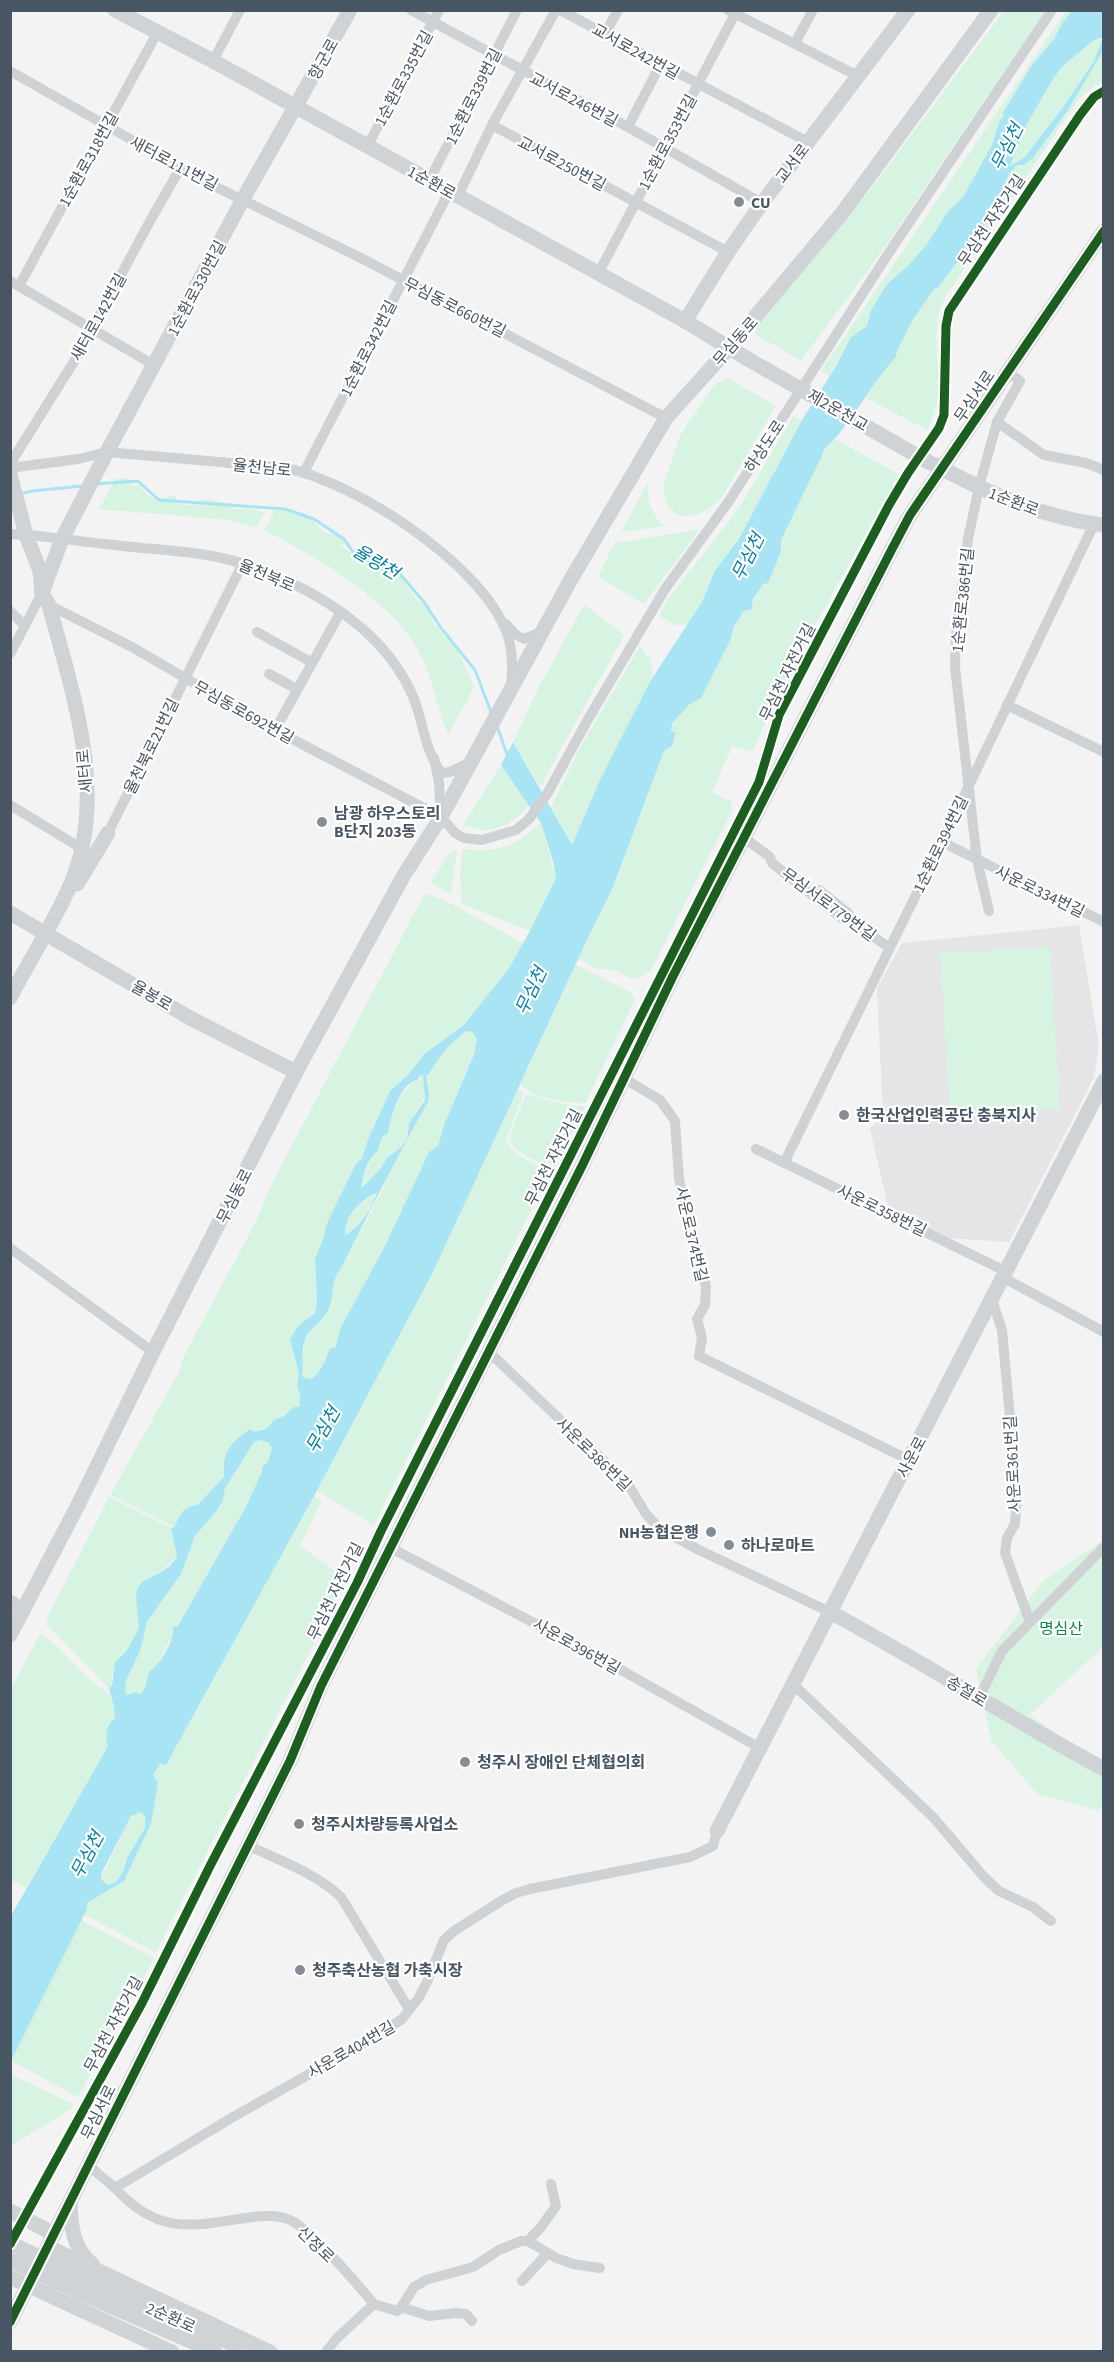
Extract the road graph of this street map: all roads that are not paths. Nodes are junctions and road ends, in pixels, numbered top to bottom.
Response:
1 (115, 10) edge
2 (240, 10) edge
3 (350, 10) edge
4 (411, 10) edge
5 (439, 10) edge
6 (517, 10) edge
7 (558, 10) edge
8 (618, 10) edge
9 (813, 10) edge
10 (908, 10) edge
11 (991, 10) edge
12 (1052, 10) edge
13 (733, 12) edge
14 (432, 23) junction
15 (157, 33) junction
16 (605, 34) junction
17 (795, 43) junction
18 (493, 56) junction
19 (213, 61) junction
20 (660, 64) junction
21 (10, 71) edge
22 (521, 71) junction
23 (858, 76) junction
24 (698, 85) junction
25 (295, 108) junction
26 (492, 125) junction
27 (106, 126) junction
28 (628, 128) junction
29 (808, 142) junction
30 (367, 147) junction
31 (665, 148) junction
32 (181, 167) junction
33 (429, 181) junction
34 (453, 194) junction
35 (243, 199) junction
36 (636, 202) junction
37 (762, 203) junction
38 (1104, 231) edge
39 (728, 252) junction
40 (598, 274) junction
41 (403, 280) junction
42 (15, 283) edge
43 (685, 321) junction
44 (93, 328) junction
45 (729, 348) junction
46 (746, 358) joint
47 (154, 365) junction
48 (1008, 372) junction
49 (666, 418) junction
50 (997, 422) junction
51 (107, 452) junction
52 (936, 466) junction
53 (1104, 470) edge
54 (11, 471) edge
55 (304, 472) junction
56 (979, 487) junction
57 (1099, 524) edge
58 (18, 534) edge
59 (62, 540) junction
60 (243, 563) junction
61 (45, 599) junction
62 (10, 611) edge
63 (340, 613) junction
64 (500, 617) junction
65 (25, 626) junction
66 (543, 631) junction
67 (257, 632) dead end
68 (10, 654) edge
69 (311, 662) junction
70 (269, 674) dead end
71 (184, 679) junction
72 (297, 689) junction
73 (510, 691) junction
74 (1007, 705) junction
75 (275, 730) junction
76 (1104, 752) edge
77 (434, 758) junction
78 (469, 763) junction
79 (969, 785) junction
80 (10, 805) edge
81 (441, 817) junction
82 (86, 823) junction
83 (108, 833) junction
84 (743, 837) junction
85 (942, 842) junction
86 (81, 848) junction
87 (977, 860) junction
88 (989, 911) dead end
89 (10, 913) edge
90 (53, 918) junction
91 (1104, 922) edge
92 (45, 933) junction
93 (888, 947) junction
94 (10, 998) edge
95 (296, 1072) junction
96 (625, 1078) junction
97 (1104, 1081) edge
98 (756, 1149) dead end
99 (784, 1163) junction
100 (10, 1248) edge
101 (1006, 1275) junction
102 (992, 1300) junction
103 (1104, 1332) edge
104 (153, 1352) junction
105 (489, 1352) junction
106 (909, 1460) junction
107 (1104, 1546) edge
108 (391, 1548) junction
109 (17, 1606) edge
110 (830, 1612) junction
111 (1030, 1622) junction
112 (10, 1635) edge
113 (793, 1684) junction
114 (979, 1698) junction
115 (760, 1748) junction
116 (1104, 1769) edge
117 (717, 1831) joint
118 (247, 1845) junction
119 (1051, 1921) dead end
120 (409, 2009) junction
121 (88, 2164) junction
122 (551, 2184) dead end
123 (115, 2188) junction
124 (70, 2202) junction
125 (10, 2211) edge
126 (51, 2240) junction
127 (528, 2241) junction
128 (10, 2243) edge
129 (548, 2253) junction
130 (10, 2260) edge
131 (84, 2264) junction
132 (600, 2268) dead end
133 (10, 2277) edge
134 (522, 2281) dead end
135 (28, 2286) junction
136 (88, 2289) junction
137 (374, 2304) junction
138 (401, 2307) junction
139 (472, 2321) dead end
140 (10, 2322) edge
141 (172, 2352) edge
142 (215, 2352) edge
143 (250, 2352) edge
144 (270, 2352) edge
145 (326, 2352) edge

1 - 15 street, 1순환로
2 - 19 street
3 - 25 street, 향군로
4 - 14 street, 교서로246번길
5 - 14 street, 1순환로335번길
6 - 18 street, 1순환로339번길
7 - 16 street, 교서로242번길
7 - 22 street, 1순환로342번길
8 - 16 street
9 - 17 street
10 - 23 street, 교서로
11 - 45 street, 무심동로
12 - 81 street, 하상도로
13 - 17 street
13 - 24 street, 1순환로353번길
14 - 18 street, 교서로246번길
14 - 30 street, 1순환로335번길
15 - 19 street, 1순환로
15 - 27 street, 1순환로318번길
16 - 20 street, 교서로242번길
17 - 23 street
18 - 22 street, 교서로246번길
18 - 33 street, 1순환로339번길
19 - 25 street, 1순환로
20 - 24 street, 교서로242번길
20 - 28 street, 교서로246번길
21 - 27 street, 새터로111번길
22 - 26 street, 1순환로342번길
22 - 28 street, 교서로246번길
23 - 29 street, 교서로
24 - 29 street, 교서로242번길
24 - 31 street, 1순환로353번길
25 - 30 street, 1순환로
25 - 35 street, 1순환로330번길
26 - 34 street, 1순환로342번길
26 - 36 street, 교서로250번길
27 - 32 street, 새터로111번길
27 - 42 street, 1순환로318번길
28 - 31 street, 교서로246번길
29 - 37 street, 교서로
30 - 33 street, 1순환로
31 - 36 street, 1순환로353번길
31 - 37 street, 교서로246번길
32 - 35 street, 새터로111번길
32 - 44 street, 새터로142번길
33 - 34 street, 1순환로
34 - 40 street, 1순환로
34 - 41 street, 1순환로342번길
35 - 41 street, 무심동로660번길
35 - 47 street, 1순환로330번길
36 - 39 street, 교서로250번길
36 - 40 street, 1순환로353번길
37 - 39 street, 교서로
38 - 48 street, 무심서로
39 - 43 street, 교서로
40 - 43 street, 1순환로
41 - 49 street, 무심동로660번길
41 - 55 street, 1순환로342번길
42 - 44 street
43 - 45 street, 1순환로
44 - 47 street
44 - 54 street, 새터로142번길
45 - 46 street, 1순환로
45 - 49 street, 무심동로
46 - 52 street, 제2운천교, bridge
47 - 51 street, 1순환로330번길
48 - 50 street, 1순환로386번길
48 - 52 street, 무심서로
49 - 66 street, 무심동로
50 - 53 street
50 - 56 street, 1순환로386번길
51 - 54 street, 율천남로
51 - 55 street, 율천남로
51 - 59 street, 1순환로330번길
52 - 56 street, 1순환로
52 - 84 street, 무심서로
54 - 58 street, 새터로
55 - 64 street, 율천남로
56 - 57 street, 1순환로
56 - 79 street, 1순환로386번길
57 - 74 street, 1순환로394번길
58 - 59 street, 율천북로
58 - 61 street, 새터로
59 - 60 street, 율천북로
59 - 61 street, 1순환로330번길
60 - 63 street, 율천북로
60 - 71 street, 율천북로21번길
61 - 65 street
61 - 71 street, 무심동로692번길
61 - 82 street, 새터로
62 - 65 street
63 - 69 street
63 - 77 street, 율천북로
64 - 66 street
64 - 73 street
65 - 68 street
66 - 73 street, 무심동로
67 - 69 street
69 - 72 street
70 - 72 street
71 - 75 street, 무심동로692번길
71 - 83 street, 율천북로21번길
72 - 75 street
73 - 78 street, 무심동로
74 - 76 street
74 - 79 street, 1순환로394번길
75 - 81 street, 무심동로692번길
77 - 78 street
77 - 81 street, 율천북로
78 - 81 street, 무심동로
79 - 85 street, 1순환로394번길
79 - 87 street, 1순환로386번길
80 - 86 street
81 - 95 street, 무심동로
82 - 83 street
82 - 86 street, 새터로
83 - 90 street
84 - 93 street, 무심서로779번길
84 - 96 street, 무심서로
85 - 87 street, 사운로334번길
85 - 93 street, 1순환로394번길
86 - 90 street, 새터로
87 - 88 street, 사운로334번길
87 - 91 street, 사운로334번길
89 - 92 street, 율봉로
90 - 92 street, 새터로
92 - 94 street, 새터로
92 - 95 street, 율봉로
93 - 99 street, 1순환로394번길
95 - 104 street, 무심동로
96 - 105 street, 무심서로
96 - 106 street, 사운로374번길
97 - 101 street, 사운로
98 - 99 street, 사운로358번길
99 - 101 street, 사운로358번길
100 - 104 street
101 - 102 street, 사운로
101 - 103 street, 사운로358번길
102 - 106 street, 사운로
102 - 111 street, 사운로361번길
104 - 109 street, 무심동로
105 - 108 street, 무심서로
105 - 110 street, 사운로386번길
106 - 110 street, 사운로
107 - 111 street
108 - 115 street, 사운로396번길
108 - 118 street, 무심서로
109 - 112 street, 무심동로
110 - 113 street, 사운로
110 - 114 street, 송절로
111 - 114 street
113 - 115 street, 사운로
113 - 119 street
114 - 116 street, 송절로
115 - 117 street, 사운로
117 - 120 street, 사운로404번길
118 - 120 street
118 - 121 street, 무심서로
120 - 123 street, 사운로404번길
121 - 123 street
121 - 124 street, 무심서로
122 - 127 street
123 - 137 street, 신정로
124 - 126 street, 무심서로
124 - 136 street
125 - 126 street
126 - 131 street
126 - 135 street, 무심서로
127 - 129 street
127 - 138 street
128 - 136 street, bridge
129 - 132 street
129 - 134 street
130 - 136 street, bridge
131 - 136 street
131 - 136 street
133 - 135 street
135 - 136 street
135 - 140 street, 무심서로
136 - 141 street
136 - 142 street, 2순환로
136 - 143 street, 2순환로
136 - 144 street
137 - 138 street
137 - 145 street
138 - 139 street

